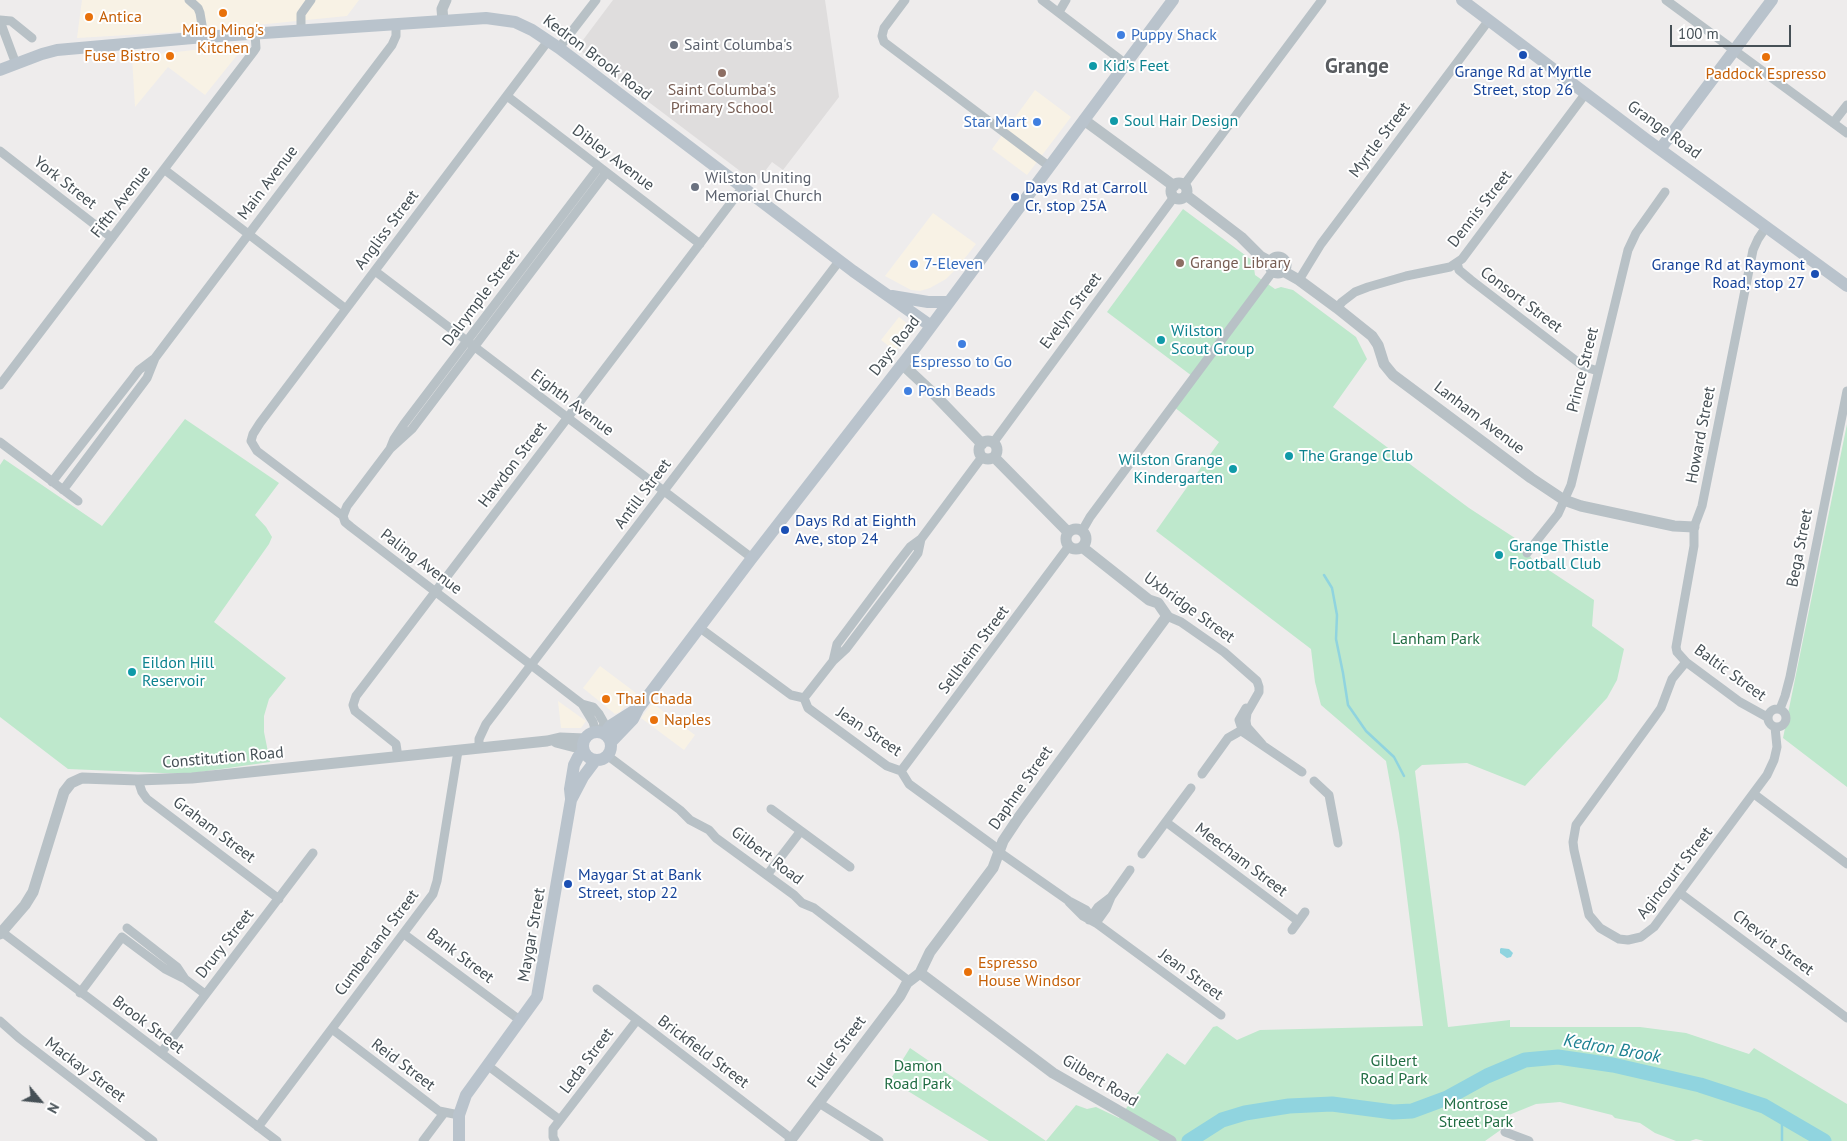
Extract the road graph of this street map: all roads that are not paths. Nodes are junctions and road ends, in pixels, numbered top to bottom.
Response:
1 (188, 0) edge
2 (311, 0) edge
3 (446, 0) edge
4 (596, 0) edge
5 (905, 0) edge
6 (1042, 0) edge
7 (1066, 0) edge
8 (1173, 0) edge
9 (1322, 0) edge
10 (1666, 0) edge
11 (1772, 0) edge
12 (1466, 1) edge
13 (1059, 12) junction
14 (1488, 20) junction
15 (0, 21) edge
16 (442, 21) junction
17 (396, 24) junction
18 (301, 30) junction
19 (256, 34) junction
20 (204, 37) junction
21 (32, 38) dead end
22 (548, 41) junction
23 (559, 48) junction
24 (1735, 50) junction
25 (16, 64) junction
26 (1126, 64) junction
27 (0, 70) edge
28 (1586, 93) junction
29 (507, 96) junction
30 (1847, 105) edge
31 (1084, 120) junction
32 (1834, 123) junction
33 (1847, 133) edge
34 (1661, 148) junction
35 (0, 151) edge
36 (1050, 167) junction
37 (165, 170) junction
38 (603, 170) junction
39 (743, 187) junction
40 (1179, 191) junction
41 (1665, 192) dead end
42 (1766, 227) junction
43 (249, 234) junction
44 (112, 238) junction
45 (700, 244) junction
46 (840, 260) junction
47 (1457, 263) junction
48 (1275, 268) junction
49 (375, 271) junction
50 (1299, 280) junction
51 (1847, 286) edge
52 (887, 295) junction
53 (948, 302) junction
54 (1337, 308) junction
55 (346, 309) junction
56 (931, 326) junction
57 (470, 344) junction
58 (155, 358) junction
59 (902, 364) junction
60 (1598, 370) junction
61 (0, 385) edge
62 (1847, 392) edge
63 (568, 418) junction
64 (251, 438) joint
65 (0, 442) edge
66 (987, 443) junction
67 (988, 457) junction
68 (52, 482) junction
69 (64, 490) junction
70 (664, 491) junction
71 (1564, 500) junction
72 (78, 501) dead end
73 (343, 516) junction
74 (1694, 527) junction
75 (1082, 531) junction
76 (1068, 532) junction
77 (1069, 546) junction
78 (1082, 547) junction
79 (1527, 553) dead end
80 (752, 558) junction
81 (435, 592) junction
82 (1167, 616) junction
83 (700, 628) junction
84 (1677, 652) joint
85 (1686, 662) junction
86 (532, 665) junction
87 (804, 698) junction
88 (1780, 709) junction
89 (1767, 717) junction
90 (1775, 727) junction
91 (1243, 728) junction
92 (603, 735) junction
93 (584, 747) junction
94 (479, 748) junction
95 (458, 750) junction
96 (398, 757) junction
97 (602, 758) junction
98 (902, 771) junction
99 (1302, 772) dead end
100 (1202, 774) dead end
101 (138, 780) junction
102 (1314, 781) dead end
103 (1191, 788) dead end
104 (1754, 794) junction
105 (572, 800) junction
106 (771, 809) dead end
107 (1166, 822) junction
108 (800, 832) junction
109 (1338, 843) dead end
110 (999, 852) junction
111 (313, 853) dead end
112 (1142, 854) dead end
113 (1847, 864) edge
114 (850, 866) dead end
115 (1130, 870) dead end
116 (768, 875) junction
117 (1680, 893) junction
118 (279, 898) junction
119 (1305, 912) dead end
120 (1092, 919) junction
121 (1298, 921) junction
122 (1292, 930) dead end
123 (1, 933) edge
124 (404, 934) junction
125 (920, 972) junction
126 (909, 981) junction
127 (597, 989) dead end
128 (80, 993) junction
129 (205, 994) junction
130 (1220, 1015) dead end
131 (1847, 1018) edge
132 (521, 1020) junction
133 (637, 1020) junction
134 (3, 1024) edge
135 (332, 1029) junction
136 (0, 1036) edge
137 (161, 1053) junction
138 (487, 1065) junction
139 (819, 1103) junction
140 (444, 1113) junction
141 (459, 1115) junction
142 (560, 1120) junction
143 (258, 1127) junction
144 (1505, 1132) dead end
145 (791, 1140) edge
146 (153, 1141) edge
147 (277, 1141) edge
148 (422, 1141) edge
149 (459, 1141) edge
150 (555, 1141) edge
151 (879, 1141) edge
152 (1170, 1141) edge
153 (1529, 1141) edge

1 - 20 street
2 - 18 street
3 - 16 street
4 - 23 street
5 - 36 street
6 - 13 street
7 - 13 street
8 - 26 main road, Days Road
9 - 40 street, Evelyn Street
10 - 24 street
11 - 24 main road
12 - 14 main road, Grange Road
13 - 26 street
14 - 28 main road, Grange Road
14 - 50 street, Myrtle Street
15 - 21 street
15 - 25 street
16 - 17 main road, Kedron Brook Road
16 - 22 main road, Kedron Brook Road
17 - 18 main road, Kedron Brook Road
17 - 43 street, Main Avenue
18 - 19 main road, Kedron Brook Road
19 - 20 main road, Kedron Brook Road
19 - 37 street, Fifth Avenue
20 - 25 main road, Kedron Brook Road
22 - 23 main road, Kedron Brook Road
22 - 29 street, Angliss Street
23 - 39 main road, Kedron Brook Road
24 - 32 street
24 - 34 main road
25 - 27 main road, Kedron Brook Road
26 - 31 main road, Days Road
28 - 34 main road, Grange Road
28 - 47 street, Dennis Street
29 - 38 street, Dibley Avenue
29 - 49 street, Angliss Street
30 - 32 street
31 - 36 main road, Days Road
31 - 40 street, Lanham Avenue
32 - 33 street
34 - 42 main road, Grange Road
35 - 44 street, York Street
36 - 53 main road, Days Road
37 - 43 street
37 - 44 street, Fifth Avenue
38 - 45 street, Dibley Avenue
38 - 57 street, Dalrymple Street
39 - 45 street, Hawdon Street
39 - 46 main road, Kedron Brook Road
40 - 48 street, Lanham Avenue
40 - 66 street, Evelyn Street
41 - 60 street, Prince Street
42 - 51 main road, Grange Road
42 - 74 street, Howard Street
43 - 55 street
43 - 58 street, Main Avenue
44 - 61 street, Fifth Avenue
45 - 63 street, Hawdon Street
46 - 52 main road, Kedron Brook Road
46 - 70 street, Antill Street
47 - 54 street, Dennis Street
47 - 60 street, Consort Street
48 - 50 street, Lanham Avenue
48 - 75 street
49 - 55 street, Angliss Street
49 - 57 street, Eighth Avenue
50 - 54 street, Lanham Avenue
52 - 53 main road
52 - 56 main road, Kedron Brook Road
53 - 56 main road, Days Road
54 - 71 street, Lanham Avenue
55 - 64 street, Angliss Street
56 - 59 main road, Days Road
57 - 63 street, Eighth Avenue
57 - 73 street, Dalrymple Street
58 - 68 street, Main Avenue
58 - 69 street, Main Avenue
59 - 66 street
59 - 80 main road, Days Road
60 - 71 street, Prince Street
62 - 88 street, Bega Street
63 - 70 street, Eighth Avenue
63 - 81 street, Hawdon Street
64 - 73 street, Paling Avenue
65 - 68 street
66 - 67 street
67 - 76 street
67 - 87 street
68 - 69 street
69 - 72 street
70 - 80 street, Eighth Avenue
70 - 86 street, Antill Street
71 - 74 street, Lanham Avenue
71 - 79 street, Prince Street
73 - 81 street, Paling Avenue
74 - 84 street, Howard Street
75 - 76 street
75 - 78 street
76 - 77 street
77 - 78 street
77 - 98 street, Sellheim Street
78 - 82 street, Uxbridge Street
80 - 83 main road, Days Road
81 - 86 street, Paling Avenue
81 - 96 street, Hawdon Street
82 - 91 street, Uxbridge Street
82 - 110 street, Daphne Street
83 - 87 street, Jean Street
83 - 92 main road, Days Road
84 - 85 street, Baltic Street
85 - 89 street, Baltic Street
85 - 117 street, Agincourt Street
86 - 92 street, Paling Avenue
86 - 94 street, Antill Street
87 - 98 street, Jean Street
88 - 89 street
88 - 90 street
89 - 90 street
90 - 104 street, Agincourt Street
91 - 99 street
91 - 100 street, Uxbridge Street
92 - 93 main road
92 - 97 main road
93 - 94 street, Constitution Road
93 - 97 main road
93 - 105 main road, Maygar Street
94 - 95 street, Constitution Road
95 - 96 street, Constitution Road
95 - 124 street, Cumberland Street
96 - 101 street, Constitution Road
97 - 105 main road, Maygar Street
97 - 116 street, Gilbert Road
98 - 110 street, Jean Street
101 - 118 street, Graham Street
101 - 123 street, Constitution Road
102 - 109 street
103 - 107 street
104 - 113 street
104 - 117 street, Agincourt Street
105 - 132 main road, Maygar Street
106 - 108 street
107 - 112 street
107 - 121 street, Meecham Street
108 - 114 street
108 - 116 street
110 - 120 street, Jean Street
110 - 125 street, Daphne Street
111 - 118 street, Drury Street
115 - 120 street
116 - 126 street, Gilbert Road
117 - 131 street, Cheviot Street
118 - 129 street, Drury Street
119 - 121 street
120 - 130 street, Jean Street
121 - 122 street
123 - 128 street, Brook Street
124 - 132 street, Bank Street
124 - 135 street, Cumberland Street
125 - 126 street, Daphne Street
125 - 152 street, Gilbert Road
126 - 139 street, Fuller Street
127 - 133 street, Brickfield Street
128 - 129 street
128 - 137 street, Brook Street
129 - 137 street, Drury Street
132 - 138 main road, Maygar Street
133 - 142 street, Leda Street
133 - 145 street, Brickfield Street
134 - 136 street
134 - 146 street, Mackay Street
135 - 140 street, Reid Street
135 - 143 street, Cumberland Street
137 - 143 street, Brook Street
138 - 141 main road, Maygar Street
138 - 142 street
139 - 145 street, Fuller Street
139 - 151 street
140 - 141 street, Reid Street
140 - 148 street
141 - 149 main road, Maygar Street
142 - 150 street
143 - 147 street, Brook Street
144 - 153 street

